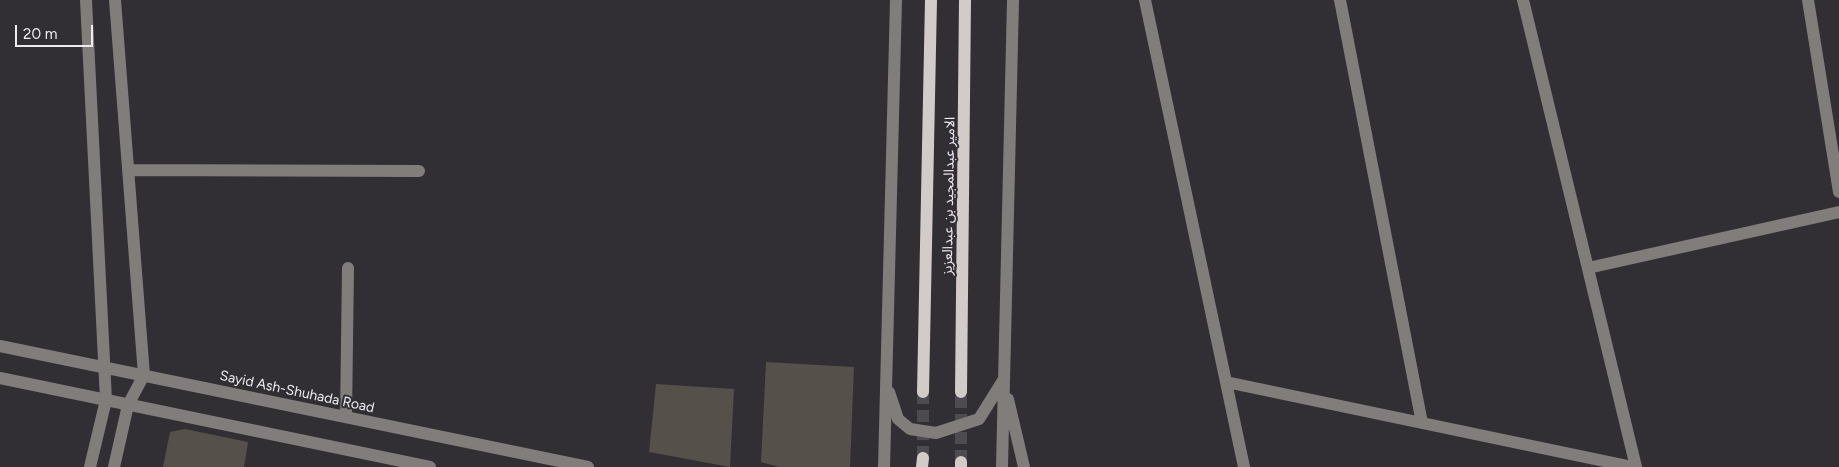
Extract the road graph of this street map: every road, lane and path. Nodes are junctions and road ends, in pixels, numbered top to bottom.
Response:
1 (86, 0) edge
2 (115, 0) edge
3 (896, 0) edge
4 (931, 0) edge
5 (964, 0) edge
6 (1013, 0) edge
7 (1145, 0) edge
8 (1340, 0) edge
9 (1523, 0) edge
10 (1808, 0) edge
11 (128, 170) junction
12 (419, 171) dead end
13 (1839, 192) edge
14 (1839, 212) edge
15 (348, 268) dead end
16 (1588, 268) junction
17 (0, 346) edge
18 (106, 367) junction
19 (144, 375) junction
20 (0, 378) edge
21 (1004, 379) junction
22 (1226, 382) junction
23 (886, 383) junction
24 (924, 392) tunnel mouth
25 (961, 392) tunnel mouth
26 (106, 400) junction
27 (128, 404) junction
28 (346, 417) junction
29 (1422, 423) junction
30 (90, 467) edge
31 (114, 467) edge
32 (430, 467) edge
33 (588, 467) edge
34 (884, 467) edge
35 (1002, 467) edge
36 (1024, 467) edge
37 (1244, 467) edge
38 (1635, 467) edge

1 - 18 street
2 - 11 street
3 - 23 street
4 - 24 main road, الامير عبدالمجيد بن عبدالعزيز
5 - 25 main road, الامير عبدالمجيد بن عبدالعزيز
6 - 21 street
7 - 22 street
8 - 29 street
9 - 16 street
10 - 13 street
11 - 12 street
11 - 19 street
14 - 16 street
15 - 28 street
16 - 38 street
17 - 18 street, Sayid Ash-Shuhada Road
18 - 19 street, Sayid Ash-Shuhada Road
18 - 26 street
19 - 27 street
19 - 28 street, Sayid Ash-Shuhada Road
20 - 26 street
21 - 23 street
21 - 35 street
21 - 36 street
22 - 29 street
22 - 37 street
23 - 34 street
26 - 27 street
26 - 30 street
27 - 31 street
27 - 32 street
28 - 33 street, Sayid Ash-Shuhada Road
29 - 38 street

